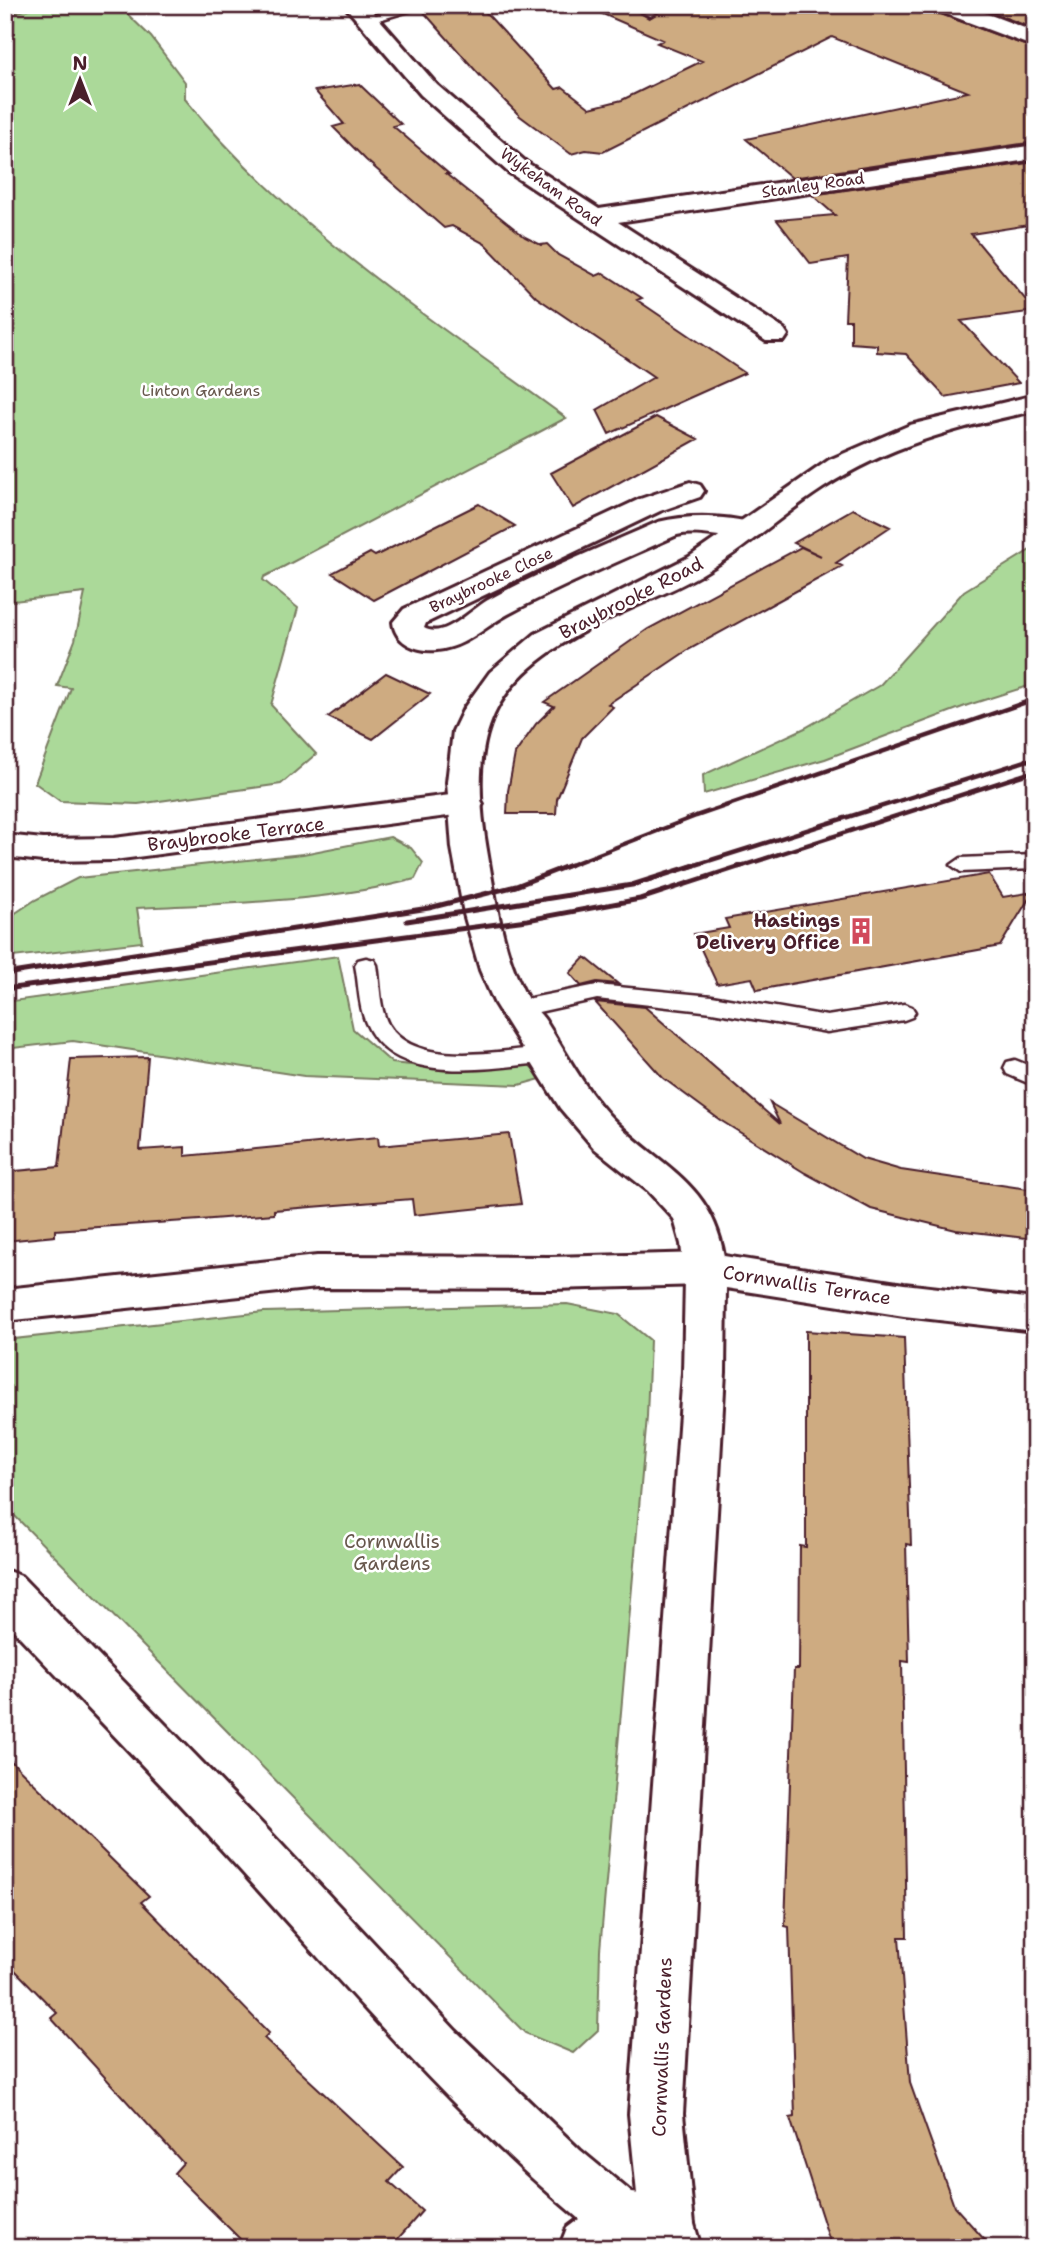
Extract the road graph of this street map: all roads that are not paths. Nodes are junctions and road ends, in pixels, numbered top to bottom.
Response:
1 (423, 5) edge
2 (634, 5) edge
3 (944, 5) edge
4 (362, 12) edge
5 (650, 12) dead end
6 (1035, 40) edge
7 (1035, 152) edge
8 (592, 218) junction
9 (775, 335) dead end
10 (1035, 403) edge
11 (669, 490) dead end
12 (748, 530) junction
13 (466, 804) junction
14 (5, 846) edge
15 (1035, 862) edge
16 (961, 865) dead end
17 (366, 965) dead end
18 (496, 965) joint
19 (516, 1009) junction
20 (904, 1012) dead end
21 (542, 1055) junction
22 (704, 1269) junction
23 (5, 1305) edge
24 (1035, 1315) edge
25 (5, 1590) edge
26 (637, 2235) edge

1 - 4 lane
2 - 5 lane
3 - 6 street
4 - 8 street, Wykeham Road
7 - 8 street, Stanley Road
8 - 9 street, Wykeham Road
10 - 12 street, Braybrooke Road
11 - 12 street, Braybrooke Close
12 - 13 street, Braybrooke Road
13 - 14 street, Braybrooke Terrace
13 - 18 street, Braybrooke Road
15 - 16 lane
17 - 21 lane
18 - 19 street, Cornwallis Terrace
19 - 20 lane
19 - 21 street, Cornwallis Terrace
21 - 22 street, Cornwallis Terrace
22 - 23 street
22 - 24 street, Cornwallis Terrace
22 - 26 street, Cornwallis Gardens
25 - 26 street, Cornwallis Gardens

